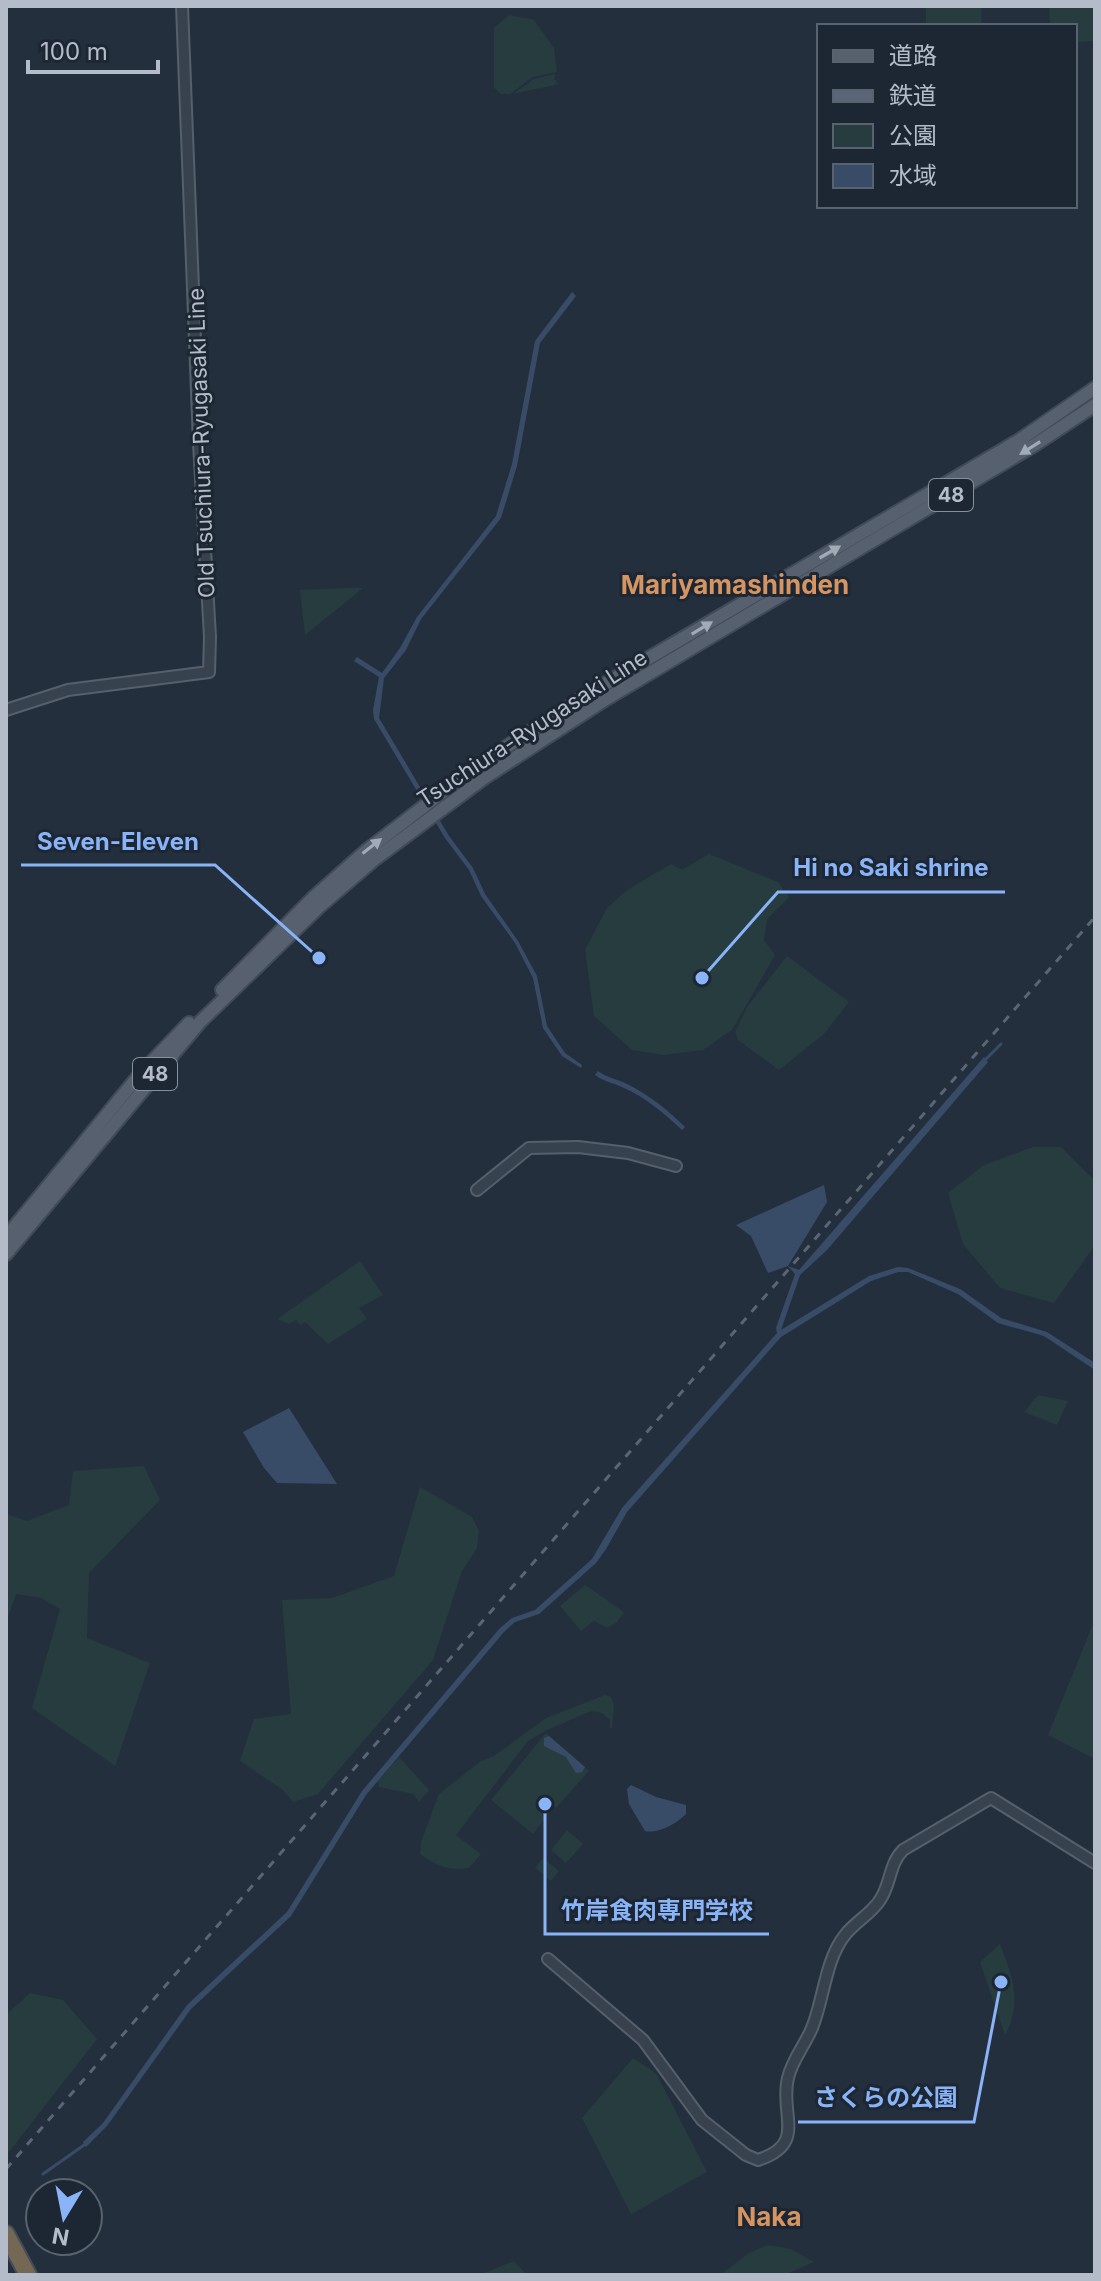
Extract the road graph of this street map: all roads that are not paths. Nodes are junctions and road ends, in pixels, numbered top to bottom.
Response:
1 (182, 6) edge
2 (1095, 388) edge
3 (1095, 405) edge
4 (6, 710) edge
5 (676, 1166) dead end
6 (477, 1190) dead end
7 (6, 1237) edge
8 (6, 1254) edge
9 (1095, 1863) edge
10 (548, 1959) dead end
11 (6, 2234) edge
12 (6, 2258) edge
13 (15, 2275) edge
14 (28, 2275) edge

1 - 4 street, Old Tsuchiura-Ryugasaki Line
7 -> 2 main road, Tsuchiura-Ryugasaki Line / 48
3 -> 8 main road, Tsuchiura-Ryugasaki Line / 48
5 - 6 street
9 - 10 street
11 - 14 highway
12 - 13 highway

